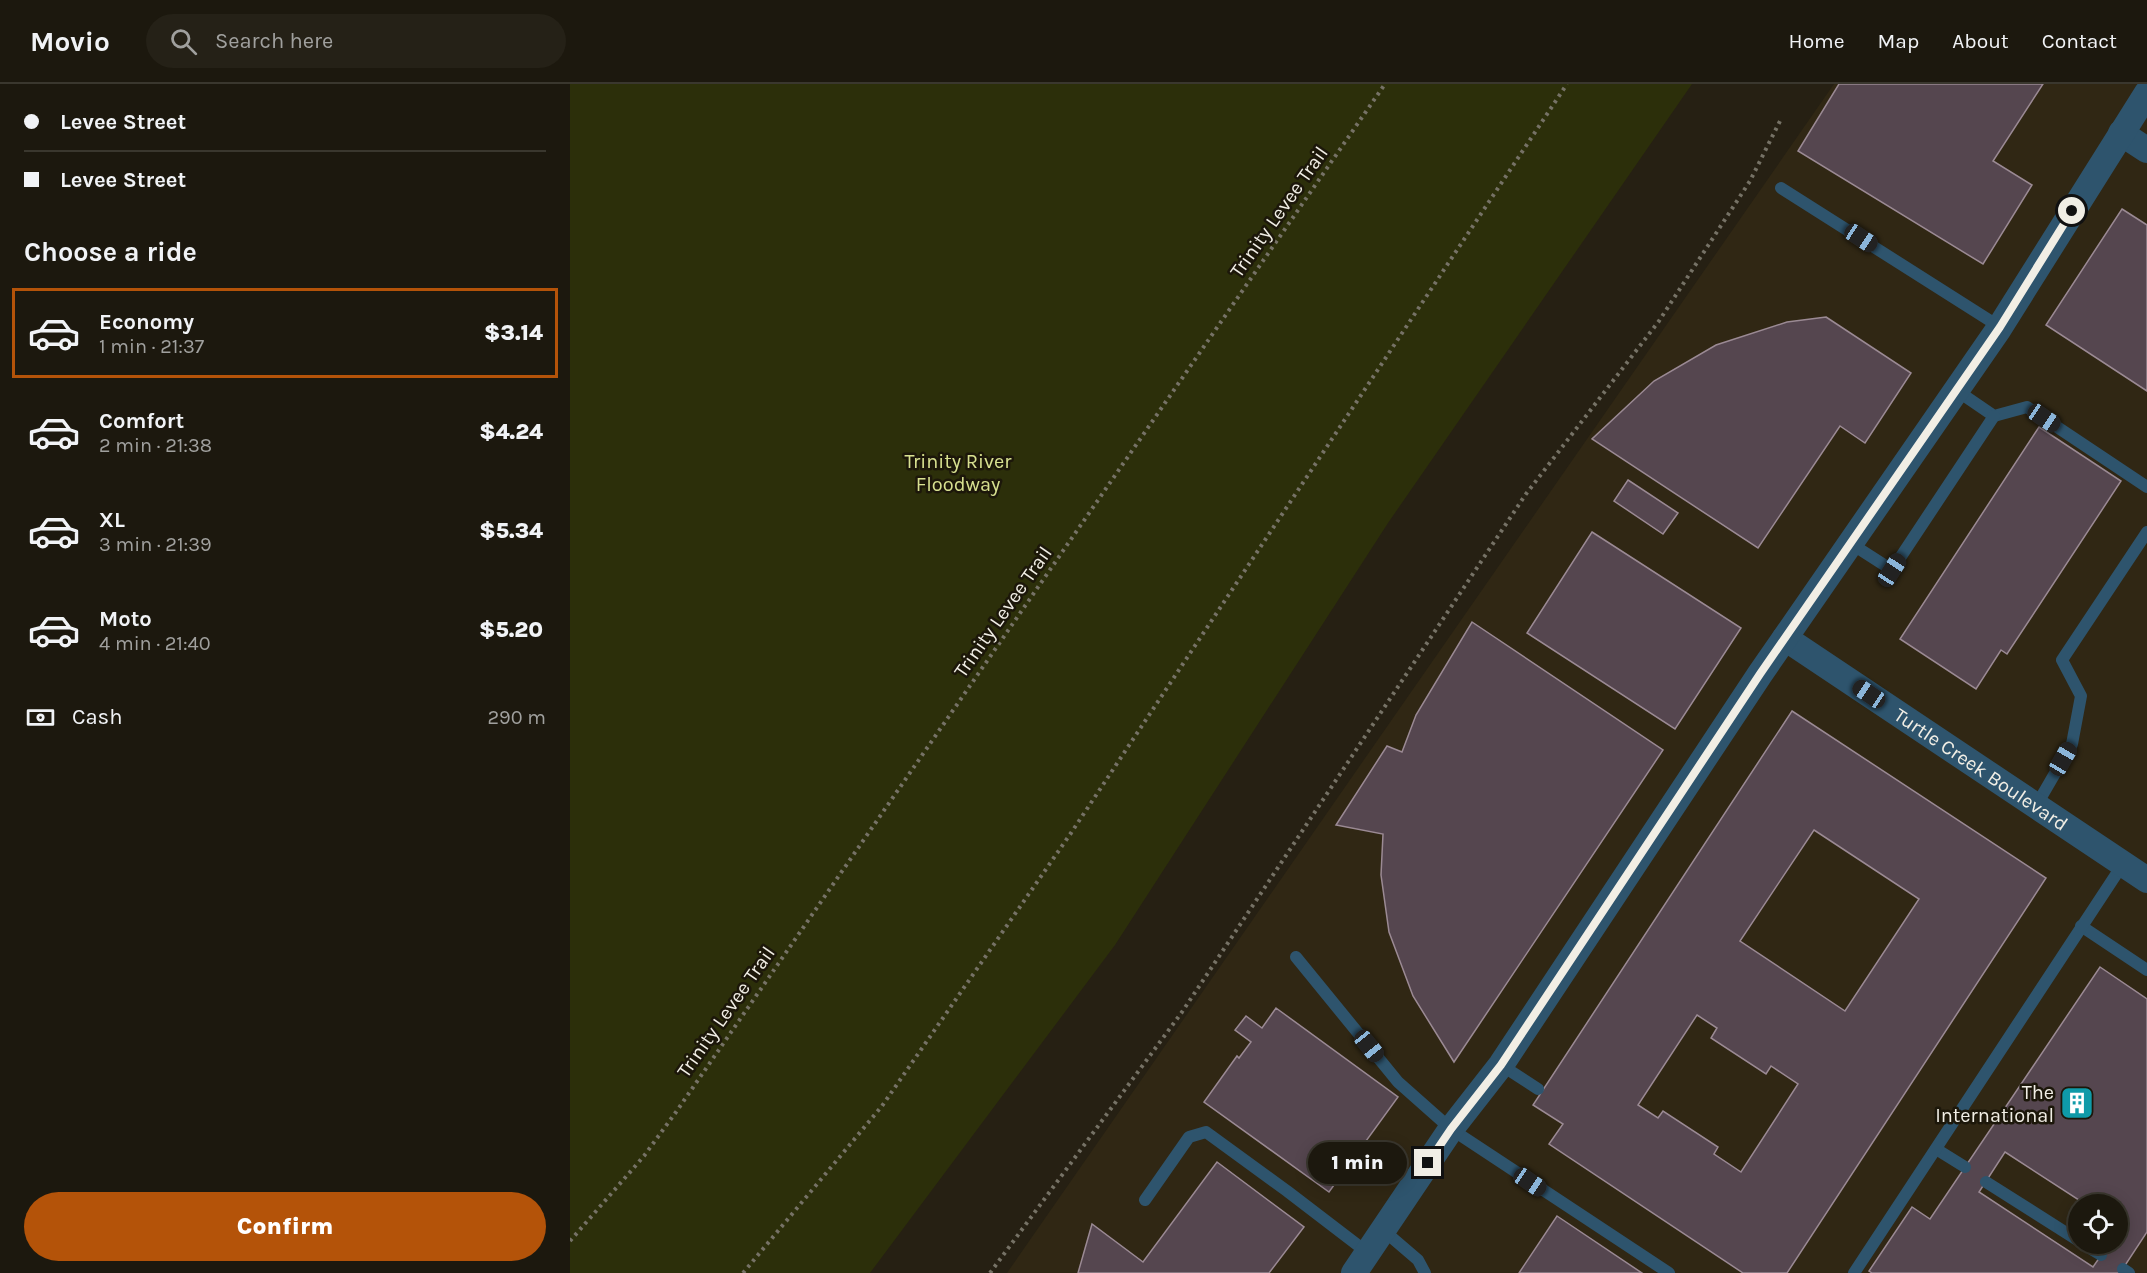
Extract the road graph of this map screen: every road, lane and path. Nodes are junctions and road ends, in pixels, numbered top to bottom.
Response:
1 (1385, 84) edge
2 (1567, 84) edge
3 (2147, 93) edge
4 (1781, 118) dead end
5 (2121, 133) junction
6 (2147, 150) edge
7 (1781, 188) dead end
8 (2000, 327) junction
9 (1956, 390) junction
10 (1994, 416) junction
11 (2147, 487) edge
12 (2147, 532) edge
13 (1850, 543) junction
14 (1785, 638) junction
15 (2036, 806) junction
16 (2123, 864) junction
17 (2147, 880) edge
18 (2081, 926) junction
19 (1296, 957) dead end
20 (2147, 970) edge
21 (1501, 1065) junction
22 (1538, 1089) dead end
23 (1451, 1129) junction
24 (1936, 1149) junction
25 (1965, 1167) dead end
26 (1986, 1182) dead end
27 (1145, 1200) dead end
28 (1383, 1230) junction
29 (2068, 1234) edge
30 (570, 1241) edge
31 (1361, 1263) edge
32 (743, 1273) edge
33 (990, 1273) edge
34 (1425, 1273) edge
35 (1669, 1273) edge
36 (1854, 1273) edge

1 - 30 path, Trinity Levee Trail
2 - 32 path
3 - 5 street
4 - 33 path
5 - 6 street
5 - 8 street
7 - 8 lane
8 - 9 street
9 - 10 lane
9 - 13 street
10 - 11 lane
10 - 13 lane
12 - 15 lane
13 - 14 street
14 - 15 street, Turtle Creek Boulevard
14 - 21 street
15 - 16 street, Turtle Creek Boulevard
16 - 17 street, Turtle Creek Boulevard
16 - 18 lane
18 - 20 lane
18 - 24 lane
19 - 23 lane
21 - 22 lane
21 - 23 street
23 - 28 street
23 - 35 lane
24 - 25 lane
24 - 36 lane
26 - 29 lane
27 - 31 lane
28 - 31 street
28 - 34 lane

